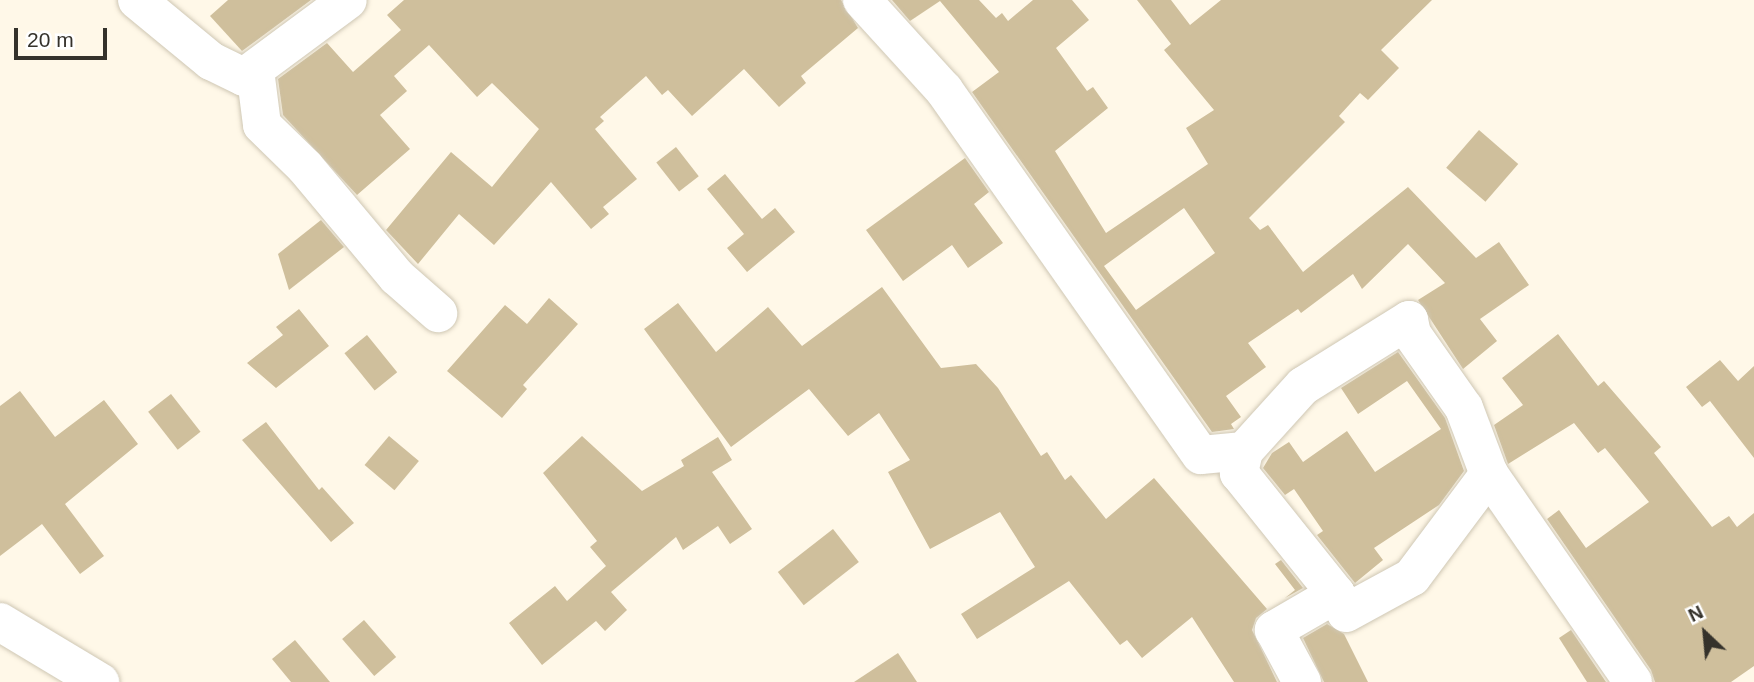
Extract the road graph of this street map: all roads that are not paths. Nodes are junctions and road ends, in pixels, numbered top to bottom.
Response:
1 (137, 0) edge
2 (348, 0) edge
3 (862, 0) edge
4 (255, 70) junction
5 (438, 313) dead end
6 (1244, 451) junction
7 (1489, 474) junction
8 (1336, 594) junction
9 (0, 622) edge
10 (100, 682) edge
11 (1302, 682) edge
12 (1633, 682) edge

1 - 4 street
2 - 4 street
3 - 6 street
4 - 5 street
6 - 7 street
6 - 8 street
7 - 8 street
7 - 12 street
8 - 11 street
9 - 10 street

